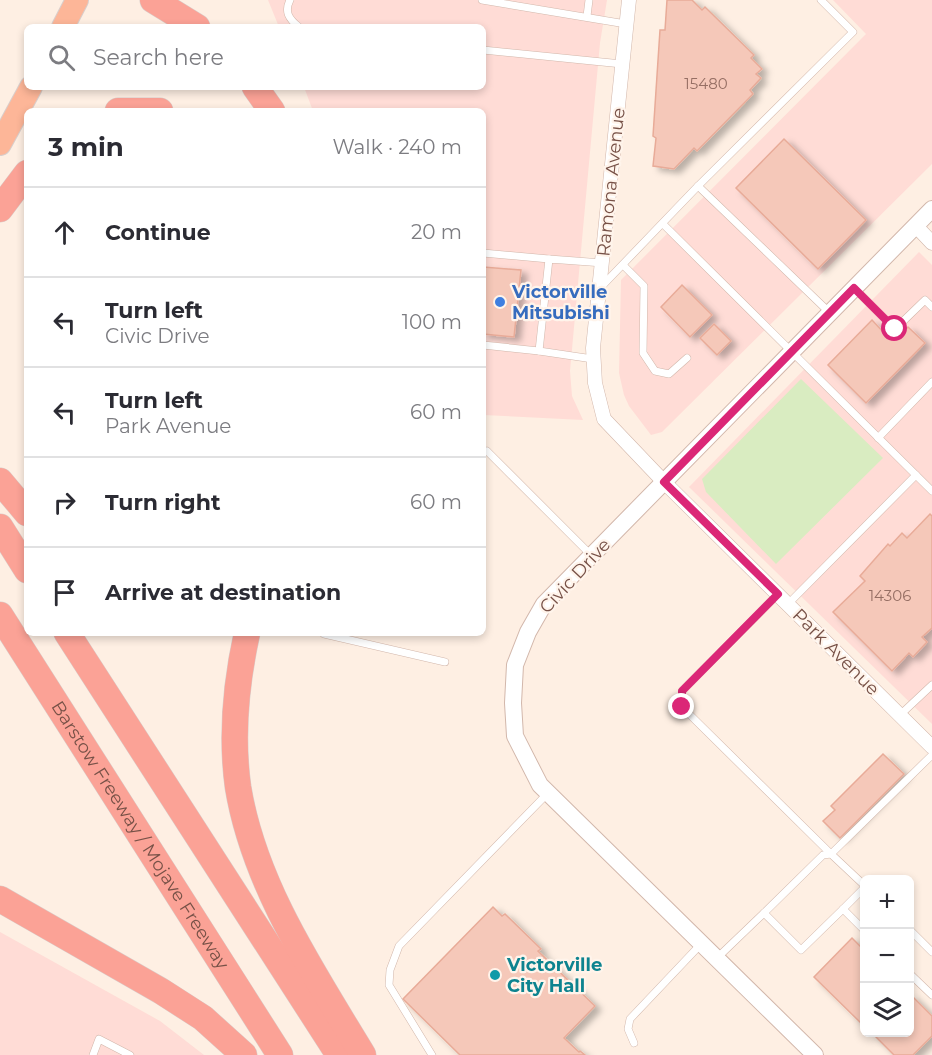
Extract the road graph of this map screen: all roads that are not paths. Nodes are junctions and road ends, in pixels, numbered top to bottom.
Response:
1 (77, 0) edge
2 (153, 0) edge
3 (290, 0) edge
4 (482, 0) edge
5 (589, 0) edge
6 (629, 0) edge
7 (821, 0) edge
8 (586, 16) junction
9 (65, 24) edge
10 (191, 24) edge
11 (295, 24) edge
12 (627, 24) junction
13 (486, 50) edge
14 (622, 63) junction
15 (28, 90) edge
16 (257, 90) edge
17 (270, 108) edge
18 (0, 144) edge
19 (24, 177) edge
20 (698, 186) junction
21 (932, 209) edge
22 (0, 210) edge
23 (663, 224) junction
24 (915, 226) junction
25 (932, 243) edge
26 (486, 253) edge
27 (549, 260) junction
28 (603, 263) junction
29 (623, 265) junction
30 (600, 288) junction
31 (854, 288) junction
32 (932, 307) edge
33 (830, 313) junction
34 (486, 345) edge
35 (539, 351) junction
36 (792, 352) junction
37 (687, 358) dead end
38 (593, 359) junction
39 (932, 382) edge
40 (878, 438) junction
41 (487, 451) dead end
42 (916, 475) junction
43 (0, 481) edge
44 (664, 482) junction
45 (932, 491) edge
46 (24, 509) edge
47 (0, 527) edge
48 (592, 556) junction
49 (24, 565) edge
50 (783, 599) junction
51 (0, 615) edge
52 (0, 621) edge
53 (69, 636) edge
54 (246, 636) edge
55 (333, 636) edge
56 (23, 652) junction
57 (445, 662) dead end
58 (932, 685) edge
59 (900, 715) junction
60 (932, 747) edge
61 (932, 755) edge
62 (548, 793) junction
63 (831, 854) junction
64 (860, 883) edge
65 (860, 891) edge
66 (0, 899) edge
67 (843, 909) junction
68 (764, 913) junction
69 (863, 929) edge
70 (914, 935) edge
71 (702, 943) junction
72 (932, 952) edge
73 (717, 958) junction
74 (914, 979) edge
75 (932, 995) edge
76 (634, 1043) dead end
77 (93, 1055) edge
78 (130, 1055) edge
79 (244, 1055) edge
80 (280, 1055) edge
81 (339, 1055) edge
82 (363, 1055) edge
83 (432, 1055) edge
84 (815, 1055) edge

1 - 9 highway
2 - 10 highway
3 - 11 lane
4 - 8 lane
5 - 8 lane
6 - 12 street, Ramona Avenue
7 - 20 lane
8 - 12 lane
12 - 14 street, Ramona Avenue
13 - 14 lane
14 - 28 street, Ramona Avenue
15 - 18 highway
16 - 17 highway
19 - 22 highway
20 - 23 lane
20 - 33 lane
21 - 24 street, Civic Drive
23 - 29 lane
23 - 36 lane
24 - 25 street
24 - 31 street, Civic Drive
26 - 27 lane
27 - 28 lane
27 - 35 lane
28 - 30 street, Ramona Avenue
29 - 30 lane
29 - 37 lane
30 - 38 street, Ramona Avenue
31 - 32 lane
31 - 33 street, Civic Drive
33 - 36 street, Civic Drive
34 - 35 lane
35 - 38 lane
36 - 40 lane
36 - 44 street, Civic Drive
38 - 44 street, Ramona Avenue
39 - 40 lane
40 - 42 lane
41 - 48 lane
42 - 45 lane
42 - 50 lane
43 - 46 highway
44 - 48 street, Civic Drive
44 - 50 street, Park Avenue
47 - 49 highway
48 - 62 street, Civic Drive
50 - 59 street, Park Avenue
50 - 63 lane
51 - 56 highway, Barstow Freeway / Mojave Freeway
52 - 56 highway
53 - 81 highway
54 - 82 highway
55 - 57 lane
56 - 80 highway, Barstow Freeway / Mojave Freeway
58 - 59 lane
59 - 60 street, Park Avenue
61 - 63 lane
62 - 71 street, Civic Drive
62 - 83 lane
63 - 64 lane
63 - 68 lane
65 - 67 lane
66 - 79 highway
67 - 68 lane
67 - 69 lane
68 - 73 lane
70 - 72 lane
71 - 73 street, Civic Drive
71 - 76 lane
73 - 84 street, Civic Drive
74 - 75 lane
77 - 78 lane

